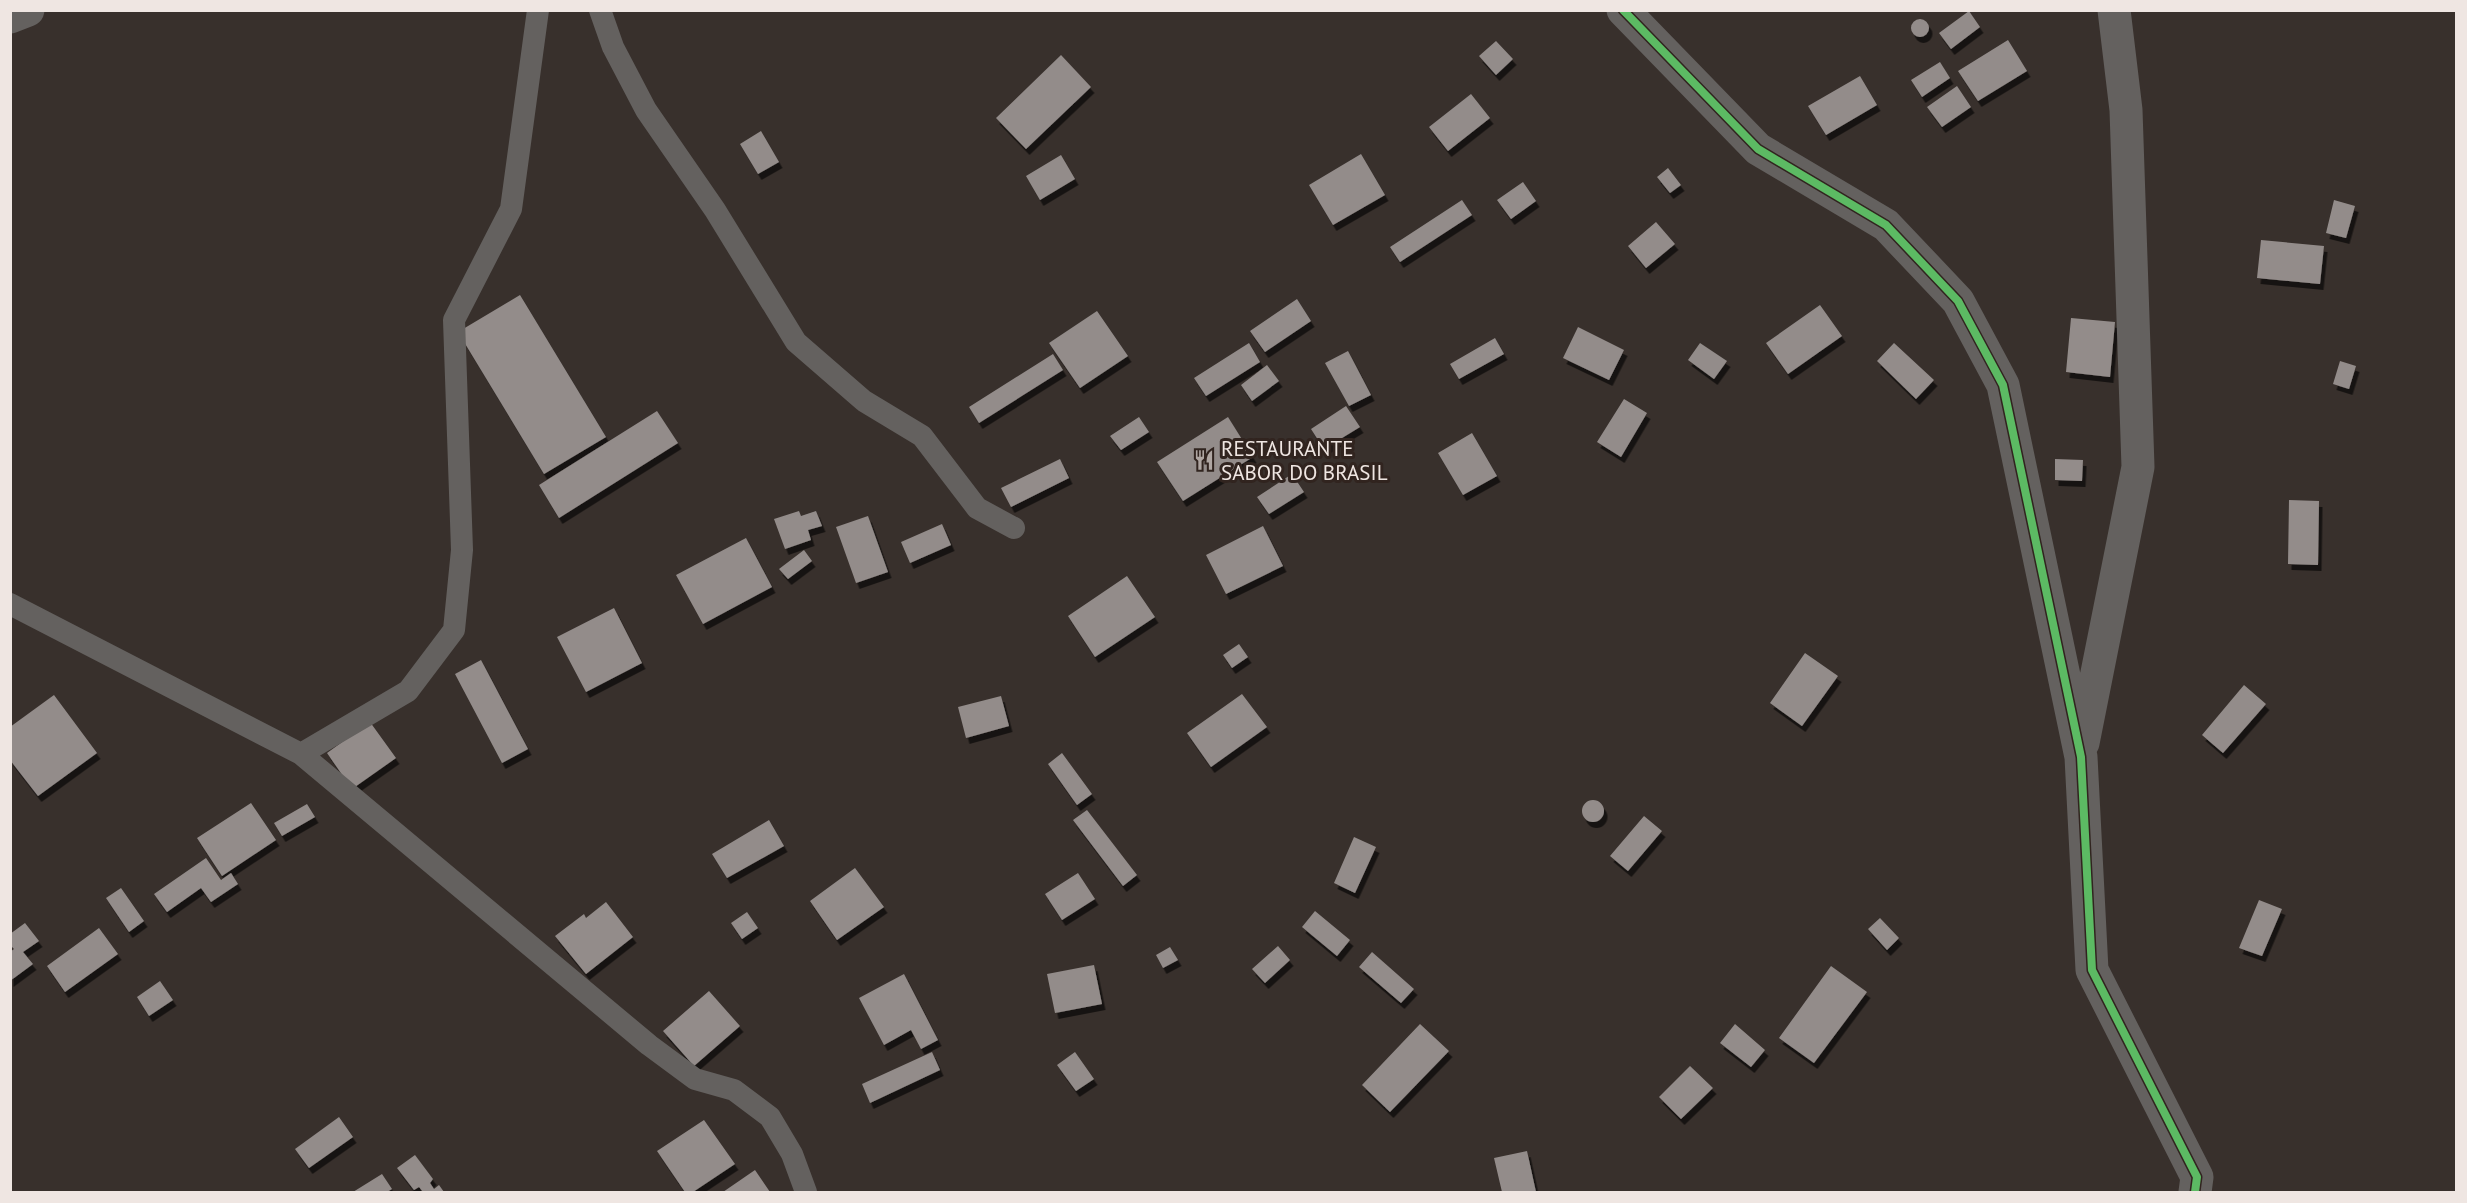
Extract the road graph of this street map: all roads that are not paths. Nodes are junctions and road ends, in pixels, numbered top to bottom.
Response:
1 (28, 10) edge
2 (538, 10) edge
3 (600, 10) edge
4 (1623, 10) edge
5 (2114, 10) edge
6 (10, 17) edge
7 (1014, 528) dead end
8 (10, 604) edge
9 (302, 754) junction
10 (2081, 757) junction
11 (806, 1192) edge
12 (2195, 1192) edge

1 - 6 street
2 - 9 lane
3 - 7 lane
4 - 10 street
5 - 10 street
8 - 9 lane
9 - 11 lane
10 - 12 street

